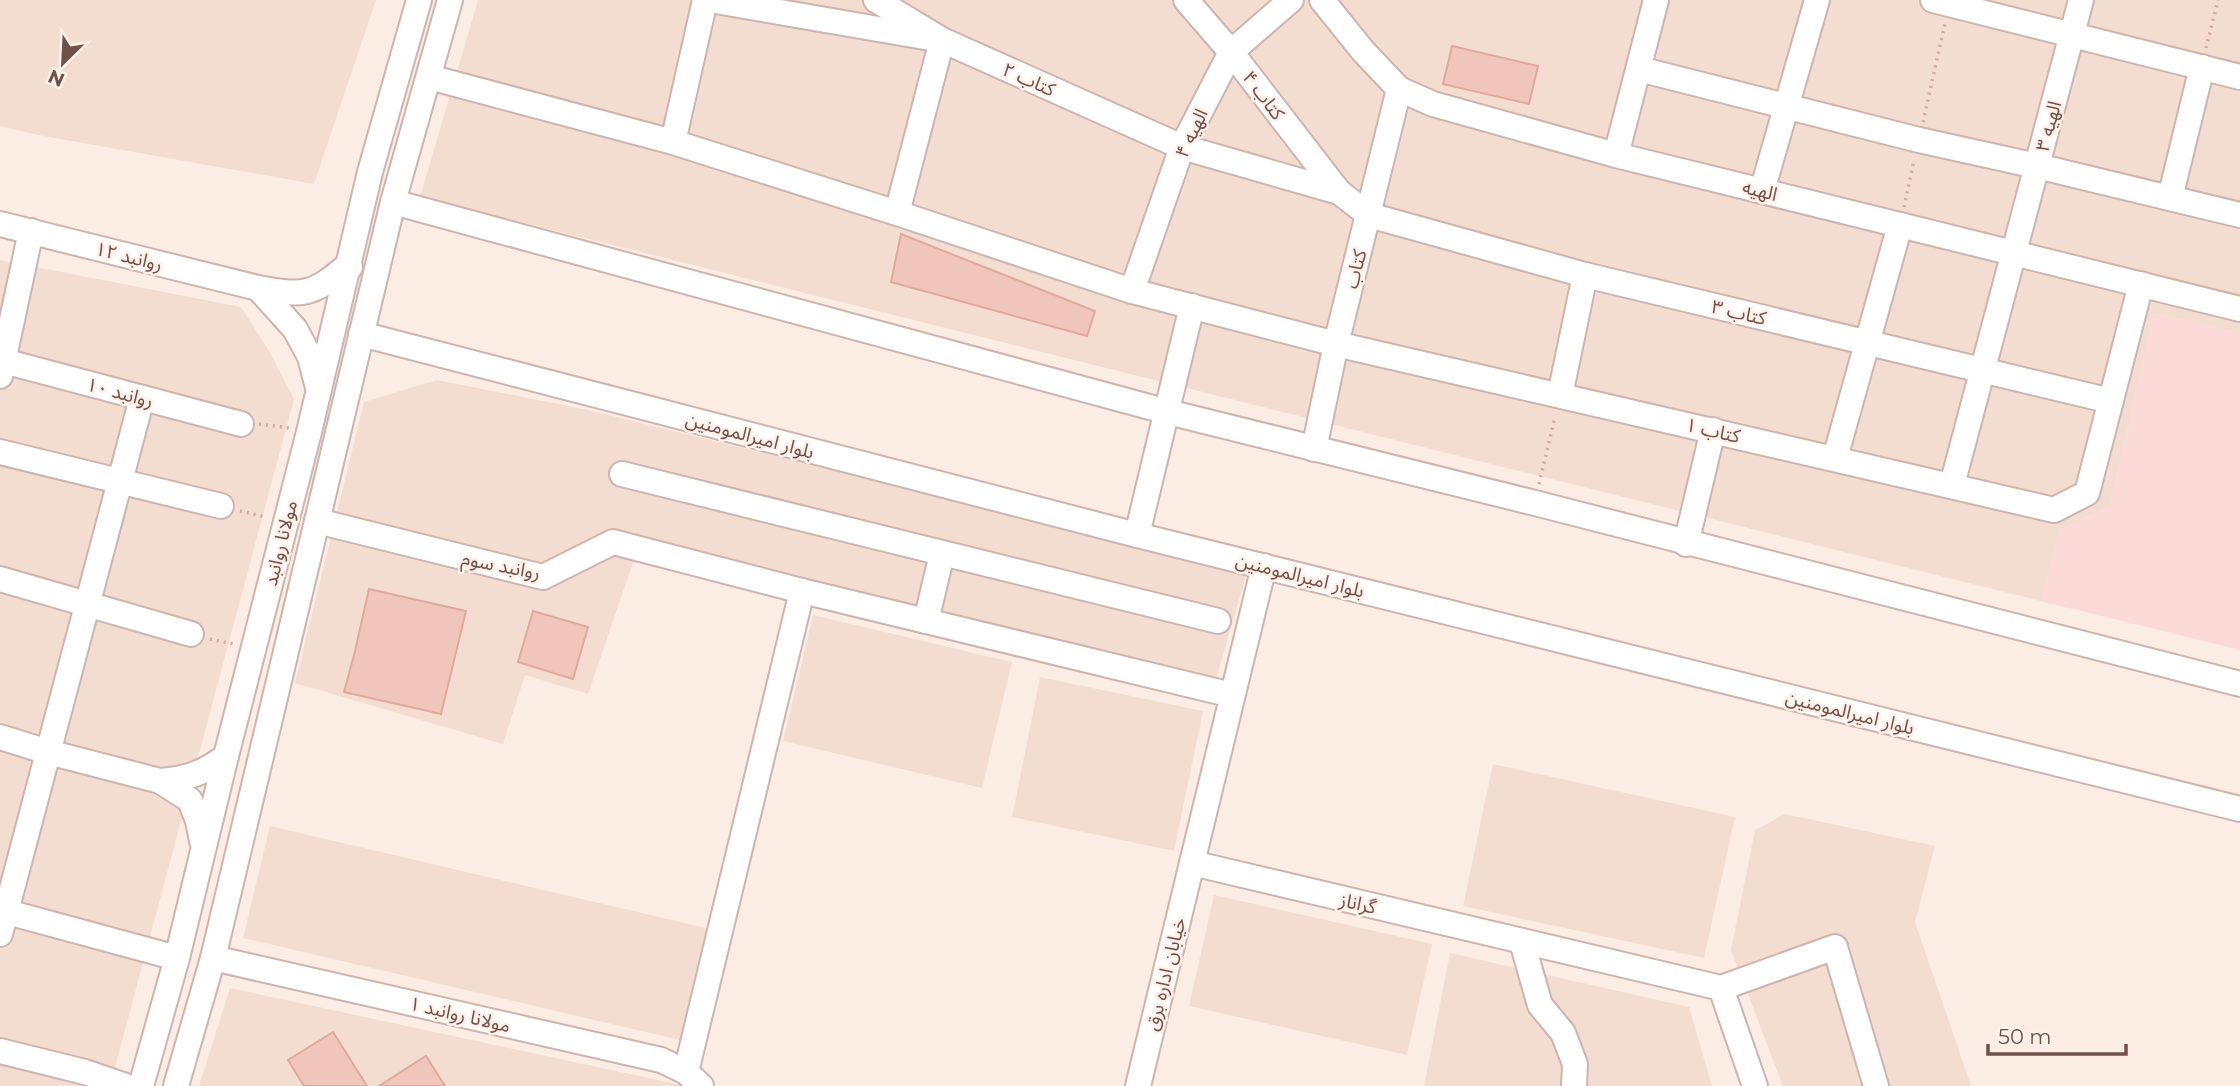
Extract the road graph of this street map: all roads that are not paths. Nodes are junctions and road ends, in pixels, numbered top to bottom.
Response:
1 (418, 0) edge
2 (450, 0) edge
3 (705, 0) edge
4 (710, 0) edge
5 (876, 0) edge
6 (1186, 0) edge
7 (1291, 0) edge
8 (1322, 0) edge
9 (1656, 0) edge
10 (1817, 0) edge
11 (2081, 0) edge
12 (1941, 2) edge
13 (2072, 35) junction
14 (942, 40) junction
15 (1231, 52) junction
16 (2202, 68) junction
17 (1639, 69) junction
18 (429, 77) junction
19 (2240, 77) edge
20 (1399, 89) junction
21 (1787, 105) junction
22 (673, 142) junction
23 (1182, 147) junction
24 (1616, 155) junction
25 (2037, 166) junction
26 (1762, 191) junction
27 (1339, 192) junction
28 (2170, 198) junction
29 (393, 202) junction
30 (897, 213) junction
31 (1369, 215) junction
32 (2240, 215) edge
33 (0, 224) edge
34 (1900, 225) junction
35 (31, 231) junction
36 (2014, 253) junction
37 (347, 266) junction
38 (376, 275) junction
39 (1585, 275) junction
40 (2141, 285) junction
41 (258, 288) junction
42 (1132, 291) junction
43 (1192, 306) junction
44 (2240, 309) edge
45 (361, 334) junction
46 (1869, 343) junction
47 (1336, 344) junction
48 (2, 366) edge
49 (1981, 370) junction
50 (318, 387) junction
51 (346, 395) junction
52 (1560, 395) junction
53 (142, 398) junction
54 (2111, 401) junction
55 (1168, 412) junction
56 (241, 424) road end
57 (1713, 430) junction
58 (1314, 449) junction
59 (0, 452) edge
60 (1835, 458) junction
61 (622, 474) dead end
62 (120, 481) junction
63 (1952, 485) junction
64 (221, 506) road end
65 (317, 521) junction
66 (1137, 535) junction
67 (1686, 544) junction
68 (942, 554) junction
69 (1264, 566) junction
70 (0, 579) edge
71 (802, 591) junction
72 (88, 604) junction
73 (926, 621) junction
74 (1218, 621) dead end
75 (191, 634) road end
76 (253, 649) junction
77 (284, 658) junction
78 (2240, 684) edge
79 (1232, 695) junction
80 (0, 737) edge
81 (48, 752) junction
82 (226, 756) junction
83 (160, 781) junction
84 (2240, 809) edge
85 (203, 847) junction
86 (1192, 863) junction
87 (2, 919) edge
88 (1522, 942) junction
89 (177, 958) junction
90 (213, 958) junction
91 (1721, 988) junction
92 (0, 1051) edge
93 (693, 1079) edge
94 (126, 1086) edge
95 (141, 1086) edge
96 (176, 1086) edge
97 (1138, 1086) edge
98 (1574, 1086) edge
99 (1755, 1086) edge
100 (1876, 1086) edge

1 - 37 street, مولانا روانبد
2 - 18 street, مولانا روانبد
3 - 22 street
4 - 14 street, کتاب ۲
5 - 14 street
6 - 15 street, کتاب ۴
7 - 15 street, الهیه ۴
8 - 20 street, الهیه
9 - 17 street
10 - 21 street
11 - 13 street, الهیه ۳
12 - 13 street
13 - 16 street
13 - 25 street, الهیه ۳
14 - 23 street, کتاب ۲
14 - 30 street
15 - 23 street, الهیه ۴
15 - 27 street, کتاب ۴
16 - 19 street
16 - 28 street
17 - 21 street
17 - 24 street
18 - 22 street, کتاب ۱
18 - 29 street, مولانا روانبد
20 - 24 street, الهیه
20 - 31 street, کتاب
21 - 25 street
21 - 26 street
22 - 30 street, کتاب ۱
23 - 27 street, کتاب ۲
23 - 42 street, الهیه ۴
24 - 26 street, الهیه
25 - 28 street
25 - 36 street, الهیه ۳
26 - 34 street, الهیه
27 - 31 street
28 - 32 street
29 - 38 street, مولانا روانبد
29 - 55 street
30 - 42 street, کتاب ۱
31 - 39 street, کتاب ۳
31 - 47 street, کتاب
33 - 35 street, روانبد ۱۲
34 - 36 street, الهیه
34 - 46 street
35 - 41 street, روانبد ۱۲
35 - 48 street
36 - 40 street, الهیه
36 - 49 street, الهیه ۳
37 - 38 street
37 - 41 street, روانبد ۱۲
37 - 50 street, مولانا روانبد
38 - 45 street, مولانا روانبد
39 - 46 street, کتاب ۳
39 - 52 street
40 - 44 street, الهیه
40 - 54 street
41 - 50 street
42 - 43 street, کتاب ۱
43 - 47 street, کتاب ۱
43 - 55 street
45 - 51 street, مولانا روانبد
45 - 66 street, بلوار امیرالمومنین
46 - 49 street, کتاب ۳
46 - 60 street
47 - 52 street, کتاب ۱
47 - 58 street, کتاب
48 - 53 street, روانبد ۱۰
49 - 54 street, کتاب ۳
49 - 63 street, الهیه ۳
50 - 51 street
50 - 76 street, مولانا روانبد
51 - 65 street, مولانا روانبد
52 - 57 street, کتاب ۱
53 - 56 street, روانبد ۱۰
53 - 62 street
54 - 63 street, کتاب ۱
55 - 58 street
55 - 66 street
57 - 60 street, کتاب ۱
57 - 67 street
58 - 67 street
59 - 62 street
60 - 63 street, کتاب ۱
61 - 68 street
62 - 64 street
62 - 72 street
65 - 71 street, روانبد سوم
65 - 77 street, مولانا روانبد
66 - 69 street, بلوار امیرالمومنین
67 - 78 street
68 - 73 street
68 - 74 street
69 - 79 street
69 - 84 street, بلوار امیرالمومنین
70 - 72 street
71 - 73 street, روانبد سوم
71 - 93 street
72 - 75 street
72 - 81 street
73 - 79 street, روانبد سوم
76 - 77 street
76 - 82 street, مولانا روانبد
77 - 90 street, مولانا روانبد
79 - 86 street
80 - 81 street
81 - 83 street
81 - 87 street
82 - 83 street
82 - 85 street, مولانا روانبد
83 - 85 street
85 - 89 street, مولانا روانبد
86 - 88 street, گراناز
86 - 97 street, خیابان اداره برق
87 - 89 street
88 - 91 street, گراناز
88 - 98 street
89 - 95 street, مولانا روانبد
90 - 93 street, مولانا روانبد ۱
90 - 96 street, مولانا روانبد
91 - 99 street
91 - 100 street
92 - 94 street

